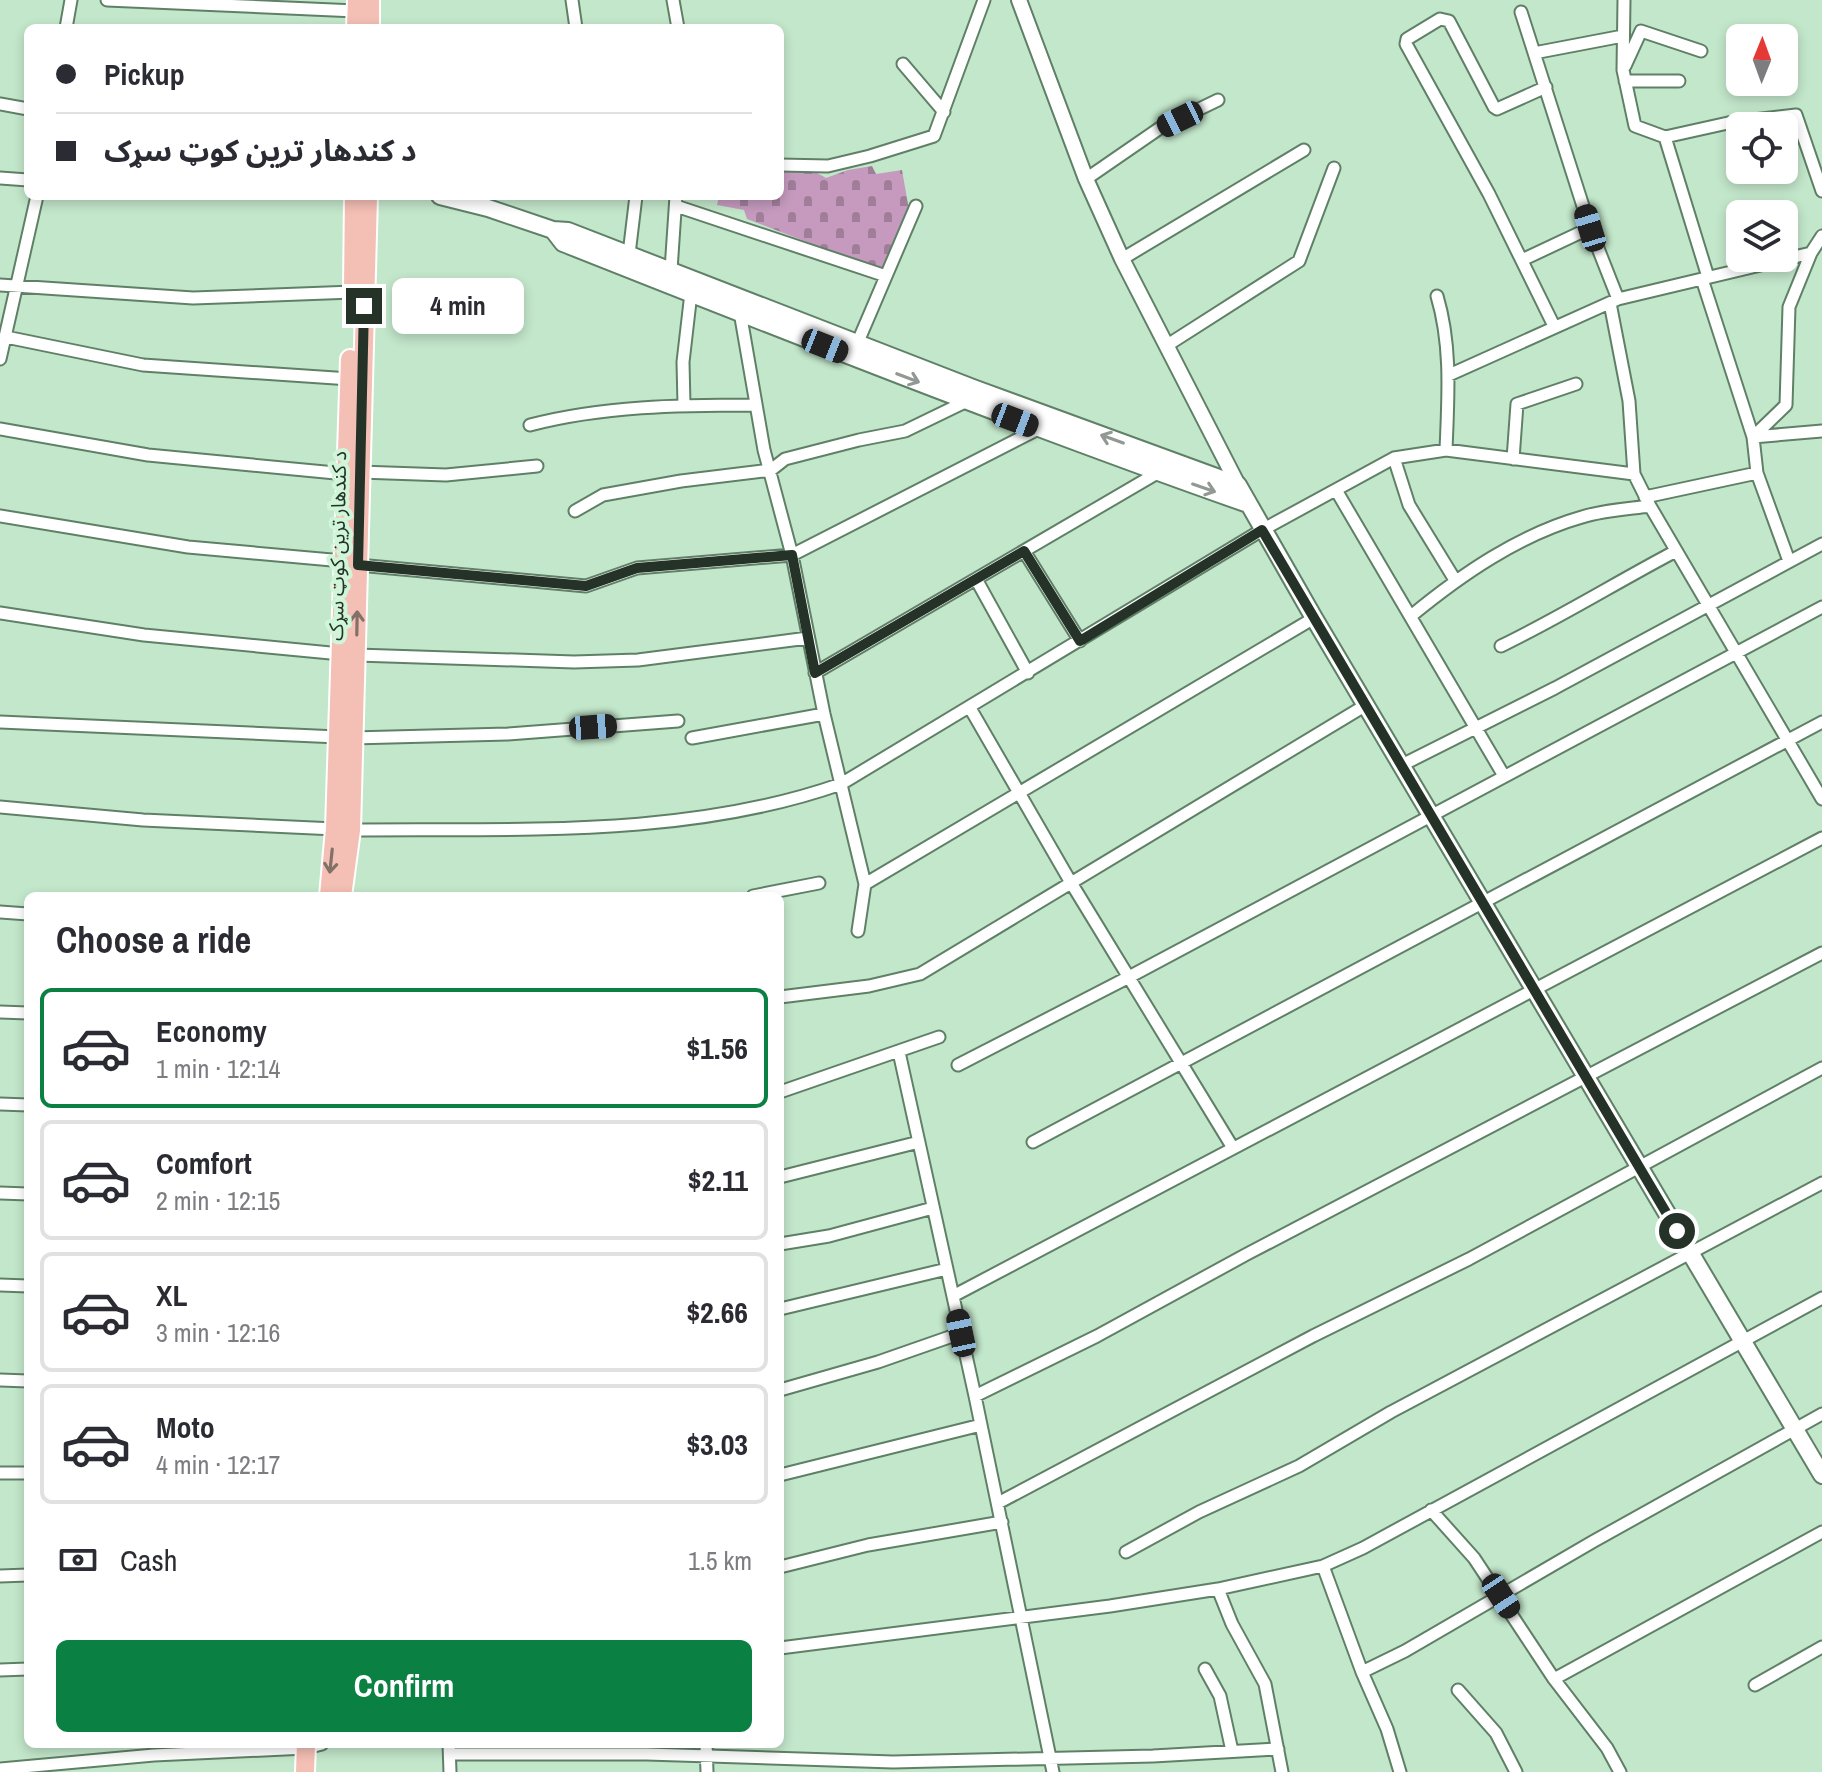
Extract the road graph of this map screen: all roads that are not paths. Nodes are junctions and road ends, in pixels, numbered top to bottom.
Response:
1 (71, 0) edge
2 (107, 0) edge
3 (572, 0) edge
4 (673, 0) edge
5 (984, 0) edge
6 (1019, 0) edge
7 (1624, 0) edge
8 (360, 10) edge
9 (1521, 12) dead end
10 (67, 24) edge
11 (575, 24) edge
12 (677, 24) edge
13 (1623, 36) junction
14 (1701, 51) dead end
15 (1534, 53) junction
16 (903, 64) dead end
17 (1624, 76) junction
18 (1679, 81) dead end
19 (1546, 87) junction
20 (1218, 100) dead end
21 (0, 104) edge
22 (24, 108) edge
23 (944, 112) junction
24 (1665, 137) junction
25 (1304, 150) dead end
26 (784, 165) edge
27 (1334, 168) dead end
28 (0, 178) edge
29 (1086, 179) junction
30 (24, 180) edge
31 (1822, 191) edge
32 (36, 200) edge
33 (354, 200) edge
34 (368, 200) edge
35 (456, 200) edge
36 (636, 200) edge
37 (676, 201) edge
38 (916, 206) dead end
39 (1590, 228) junction
40 (553, 230) junction
41 (1822, 236) edge
42 (1811, 253) junction
43 (629, 254) junction
44 (1122, 259) junction
45 (1522, 260) junction
46 (671, 270) junction
47 (886, 276) junction
48 (1705, 278) junction
49 (0, 285) edge
50 (15, 288) junction
51 (353, 292) junction
52 (691, 293) junction
53 (1437, 296) dead end
54 (1614, 301) junction
55 (740, 312) junction
56 (1554, 326) junction
57 (6, 337) junction
58 (857, 344) junction
59 (1166, 346) junction
60 (0, 357) edge
61 (354, 366) junction
62 (1449, 375) junction
63 (1576, 384) dead end
64 (967, 401) junction
65 (684, 405) junction
66 (755, 405) junction
67 (530, 425) dead end
68 (0, 429) edge
69 (1038, 429) junction
70 (1822, 431) edge
71 (1753, 437) junction
72 (1446, 450) junction
73 (1394, 458) junction
74 (1513, 459) junction
75 (537, 466) dead end
76 (771, 470) junction
77 (1159, 472) junction
78 (353, 473) junction
79 (1757, 473) junction
80 (1634, 474) junction
81 (1238, 485) junction
82 (1336, 490) junction
83 (1647, 501) junction
84 (1248, 504) junction
85 (575, 511) dead end
86 (0, 516) edge
87 (1262, 530) junction
88 (1822, 544) edge
89 (1024, 551) junction
90 (1676, 551) junction
91 (792, 555) junction
92 (1789, 561) junction
93 (350, 563) junction
94 (976, 579) junction
95 (1455, 580) junction
96 (1707, 604) junction
97 (1822, 607) edge
98 (0, 613) edge
99 (1411, 616) junction
100 (1314, 618) junction
101 (808, 638) junction
102 (1080, 641) junction
103 (1501, 646) dead end
104 (1735, 652) junction
105 (349, 655) junction
106 (815, 673) junction
107 (1028, 673) junction
108 (1366, 705) junction
109 (970, 708) junction
110 (824, 714) junction
111 (678, 721) dead end
112 (0, 722) edge
113 (1822, 722) edge
114 (1477, 727) junction
115 (345, 738) junction
116 (692, 738) dead end
117 (1787, 740) junction
118 (1402, 765) junction
119 (1504, 776) junction
120 (841, 784) junction
121 (1020, 791) junction
122 (1822, 799) edge
123 (0, 807) edge
124 (1431, 815) junction
125 (343, 830) junction
126 (1822, 838) edge
127 (1070, 881) junction
128 (819, 883) dead end
129 (865, 884) junction
130 (330, 892) edge
131 (342, 892) edge
132 (773, 892) edge
133 (1482, 902) junction
134 (0, 912) edge
135 (24, 914) edge
136 (858, 931) dead end
137 (1822, 953) edge
138 (1129, 977) junction
139 (1535, 990) junction
140 (784, 997) edge
141 (0, 1012) edge
142 (24, 1013) edge
143 (939, 1037) dead end
144 (899, 1052) junction
145 (1180, 1062) junction
146 (958, 1065) dead end
147 (1822, 1068) edge
148 (1587, 1078) junction
149 (784, 1091) edge
150 (0, 1104) edge
151 (24, 1105) edge
152 (919, 1142) junction
153 (1033, 1142) dead end
154 (1233, 1148) junction
155 (1638, 1165) junction
156 (784, 1176) edge
157 (1822, 1183) edge
158 (0, 1193) edge
159 (24, 1194) edge
160 (933, 1208) junction
161 (784, 1243) edge
162 (1690, 1253) junction
163 (947, 1269) junction
164 (0, 1285) edge
165 (24, 1286) edge
166 (953, 1296) junction
167 (1822, 1298) edge
168 (784, 1308) edge
169 (961, 1333) junction
170 (1742, 1341) junction
171 (0, 1380) edge
172 (24, 1381) edge
173 (784, 1389) edge
174 (975, 1396) junction
175 (1822, 1414) edge
176 (981, 1425) junction
177 (1794, 1429) junction
178 (0, 1473) edge
179 (24, 1473) edge
180 (784, 1474) edge
181 (1822, 1475) edge
182 (998, 1503) junction
183 (1431, 1510) junction
184 (1002, 1522) junction
185 (1822, 1532) edge
186 (1126, 1552) dead end
187 (784, 1566) edge
188 (1323, 1566) junction
189 (24, 1575) edge
190 (0, 1576) edge
191 (1218, 1589) junction
192 (1501, 1596) junction
193 (1021, 1616) junction
194 (784, 1647) edge
195 (1822, 1647) edge
196 (24, 1669) edge
197 (1205, 1669) dead end
198 (0, 1670) edge
199 (1362, 1672) junction
200 (1554, 1679) junction
201 (1755, 1685) dead end
202 (1458, 1690) dead end
203 (271, 1748) edge
204 (304, 1748) edge
205 (305, 1748) edge
206 (706, 1748) edge
207 (450, 1749) edge
208 (1278, 1749) junction
209 (1232, 1751) junction
210 (706, 1757) junction
211 (1049, 1758) junction
212 (0, 1769) edge
213 (294, 1772) edge
214 (305, 1772) edge
215 (450, 1772) edge
216 (707, 1772) edge
217 (1053, 1772) edge
218 (1282, 1772) edge
219 (1400, 1772) edge
220 (1516, 1772) edge
221 (1620, 1772) edge

1 - 10 street
2 - 8 street
3 - 11 street
4 - 12 street
5 - 23 street
6 - 29 street
7 - 13 street
9 - 15 street
13 - 15 street
13 - 17 street
14 - 17 street
15 - 19 street
16 - 23 street
17 - 18 street
17 - 24 street
19 - 39 street
19 - 45 street
20 - 29 street
21 - 22 street
23 - 26 street
24 - 31 street
24 - 48 street
25 - 44 street
27 - 59 street
28 - 30 street
29 - 44 street
32 - 50 street
33 - 51 main road, د کندهار ترين کوټ سړک
34 - 61 main road, د کندهار ترين کوټ سړک
35 - 40 main road
36 - 43 street
37 - 46 street
37 - 47 street
38 - 47 street
39 - 45 street
39 - 54 street
40 - 43 main road
40 - 52 main road
41 - 42 street
42 - 48 street
42 - 71 street
43 - 46 main road
44 - 59 street
45 - 56 street
46 - 58 main road
47 - 58 street
48 - 54 street
48 - 71 street
49 - 50 street
50 - 51 street
50 - 57 street
51 - 61 main road, د کندهار ترين کوټ سړک
52 - 55 main road
52 - 65 street
53 - 62 street
54 - 56 street
54 - 80 street
55 -> 64 main road
55 - 66 street
56 - 62 street
57 - 60 street
57 - 61 street
81 -> 58 main road
59 - 81 street
61 - 78 main road, د کندهار ترين کوټ سړک
62 - 72 street
63 - 74 street
64 - 69 main road
64 - 76 street
65 - 66 street
65 - 67 street
66 - 76 street
68 - 78 street
69 - 77 main road
69 - 91 street
70 - 71 street
71 - 79 street
72 - 73 street
72 - 74 street
73 - 82 street
73 - 95 street
74 - 80 street
75 - 78 street
76 - 85 street
76 - 91 street
77 -> 84 main road
77 - 89 street
78 - 93 main road, د کندهار ترين کوټ سړک
79 - 83 street
79 - 92 street
80 - 83 street
81 - 84 main road
82 - 87 street
82 - 99 street
83 - 90 street
83 - 95 street
84 - 87 main road
86 - 93 street
87 - 100 main road
87 - 102 street
88 - 92 street
89 - 94 street
89 - 102 street
90 - 96 street
90 - 103 street
91 - 93 street
91 - 101 street
92 - 96 street
93 - 105 main road, د کندهار ترين کوټ سړک
94 - 106 street
94 - 107 street
95 - 99 street
96 - 104 street
96 - 114 street
97 - 104 street
98 - 105 street
99 - 114 street
100 - 108 main road
100 - 121 street
101 - 105 street
101 - 106 street
102 - 107 street
104 - 117 street
104 - 119 street
105 - 115 main road, د کندهار ترين کوټ سړک
106 - 110 street
107 - 109 street
108 - 118 main road
108 - 127 street
109 - 120 street
109 - 121 street
110 - 116 street
110 - 120 street
111 - 115 street
112 - 115 street
113 - 117 street
114 - 118 street
114 - 119 street
115 - 125 main road, د کندهار ترين کوټ سړک
117 - 122 street
117 - 133 street
118 - 124 main road
119 - 124 street
120 - 125 street
120 - 129 street
121 - 127 street
121 - 129 street
123 - 125 street
124 - 133 main road
124 - 138 street
125 -> 130 main road, د کندهار ترين کوټ سړک
125 - 131 main road, د کندهار ترين کوټ سړک
126 - 139 street
127 - 138 street
127 - 140 street
128 - 132 street
129 - 136 street
133 - 139 main road
133 - 145 street
134 - 135 street
137 - 148 street
138 - 145 street
138 - 146 street
139 - 148 main road
139 - 154 street
141 - 142 street
143 - 144 street
144 - 149 street
144 - 152 street
145 - 153 street
145 - 154 street
147 - 155 street
148 - 155 main road
148 - 174 street
150 - 151 street
152 - 156 street
152 - 160 street
154 - 166 street
155 - 162 main road
155 - 182 street
157 - 162 street
158 - 159 street
160 - 161 street
160 - 163 street
162 - 170 main road
162 - 186 street
163 - 166 street
163 - 168 street
164 - 165 street
166 - 169 street
167 - 170 street
169 - 173 street
169 - 174 street
170 - 177 main road
170 - 183 street
171 - 172 street
174 - 176 street
175 - 177 street
176 - 180 street
176 - 182 street
177 - 181 main road
177 - 192 street
178 - 179 street
182 - 184 street
183 - 188 street
183 - 192 street
184 - 187 street
184 - 193 street
185 - 200 street
188 - 191 street
188 - 199 street
189 - 190 street
191 - 193 street
191 - 208 street
192 - 199 street
192 - 200 street
193 - 194 street
193 - 211 street
195 - 201 street
196 - 198 street
197 - 209 street
199 - 219 street
200 - 221 street
202 - 220 street
203 - 212 street
204 - 213 main road
205 - 214 main road
206 - 210 street
207 - 210 street
207 - 215 street
208 - 209 street
208 - 218 street
209 - 211 street
210 - 211 street
210 - 216 street
211 - 217 street

